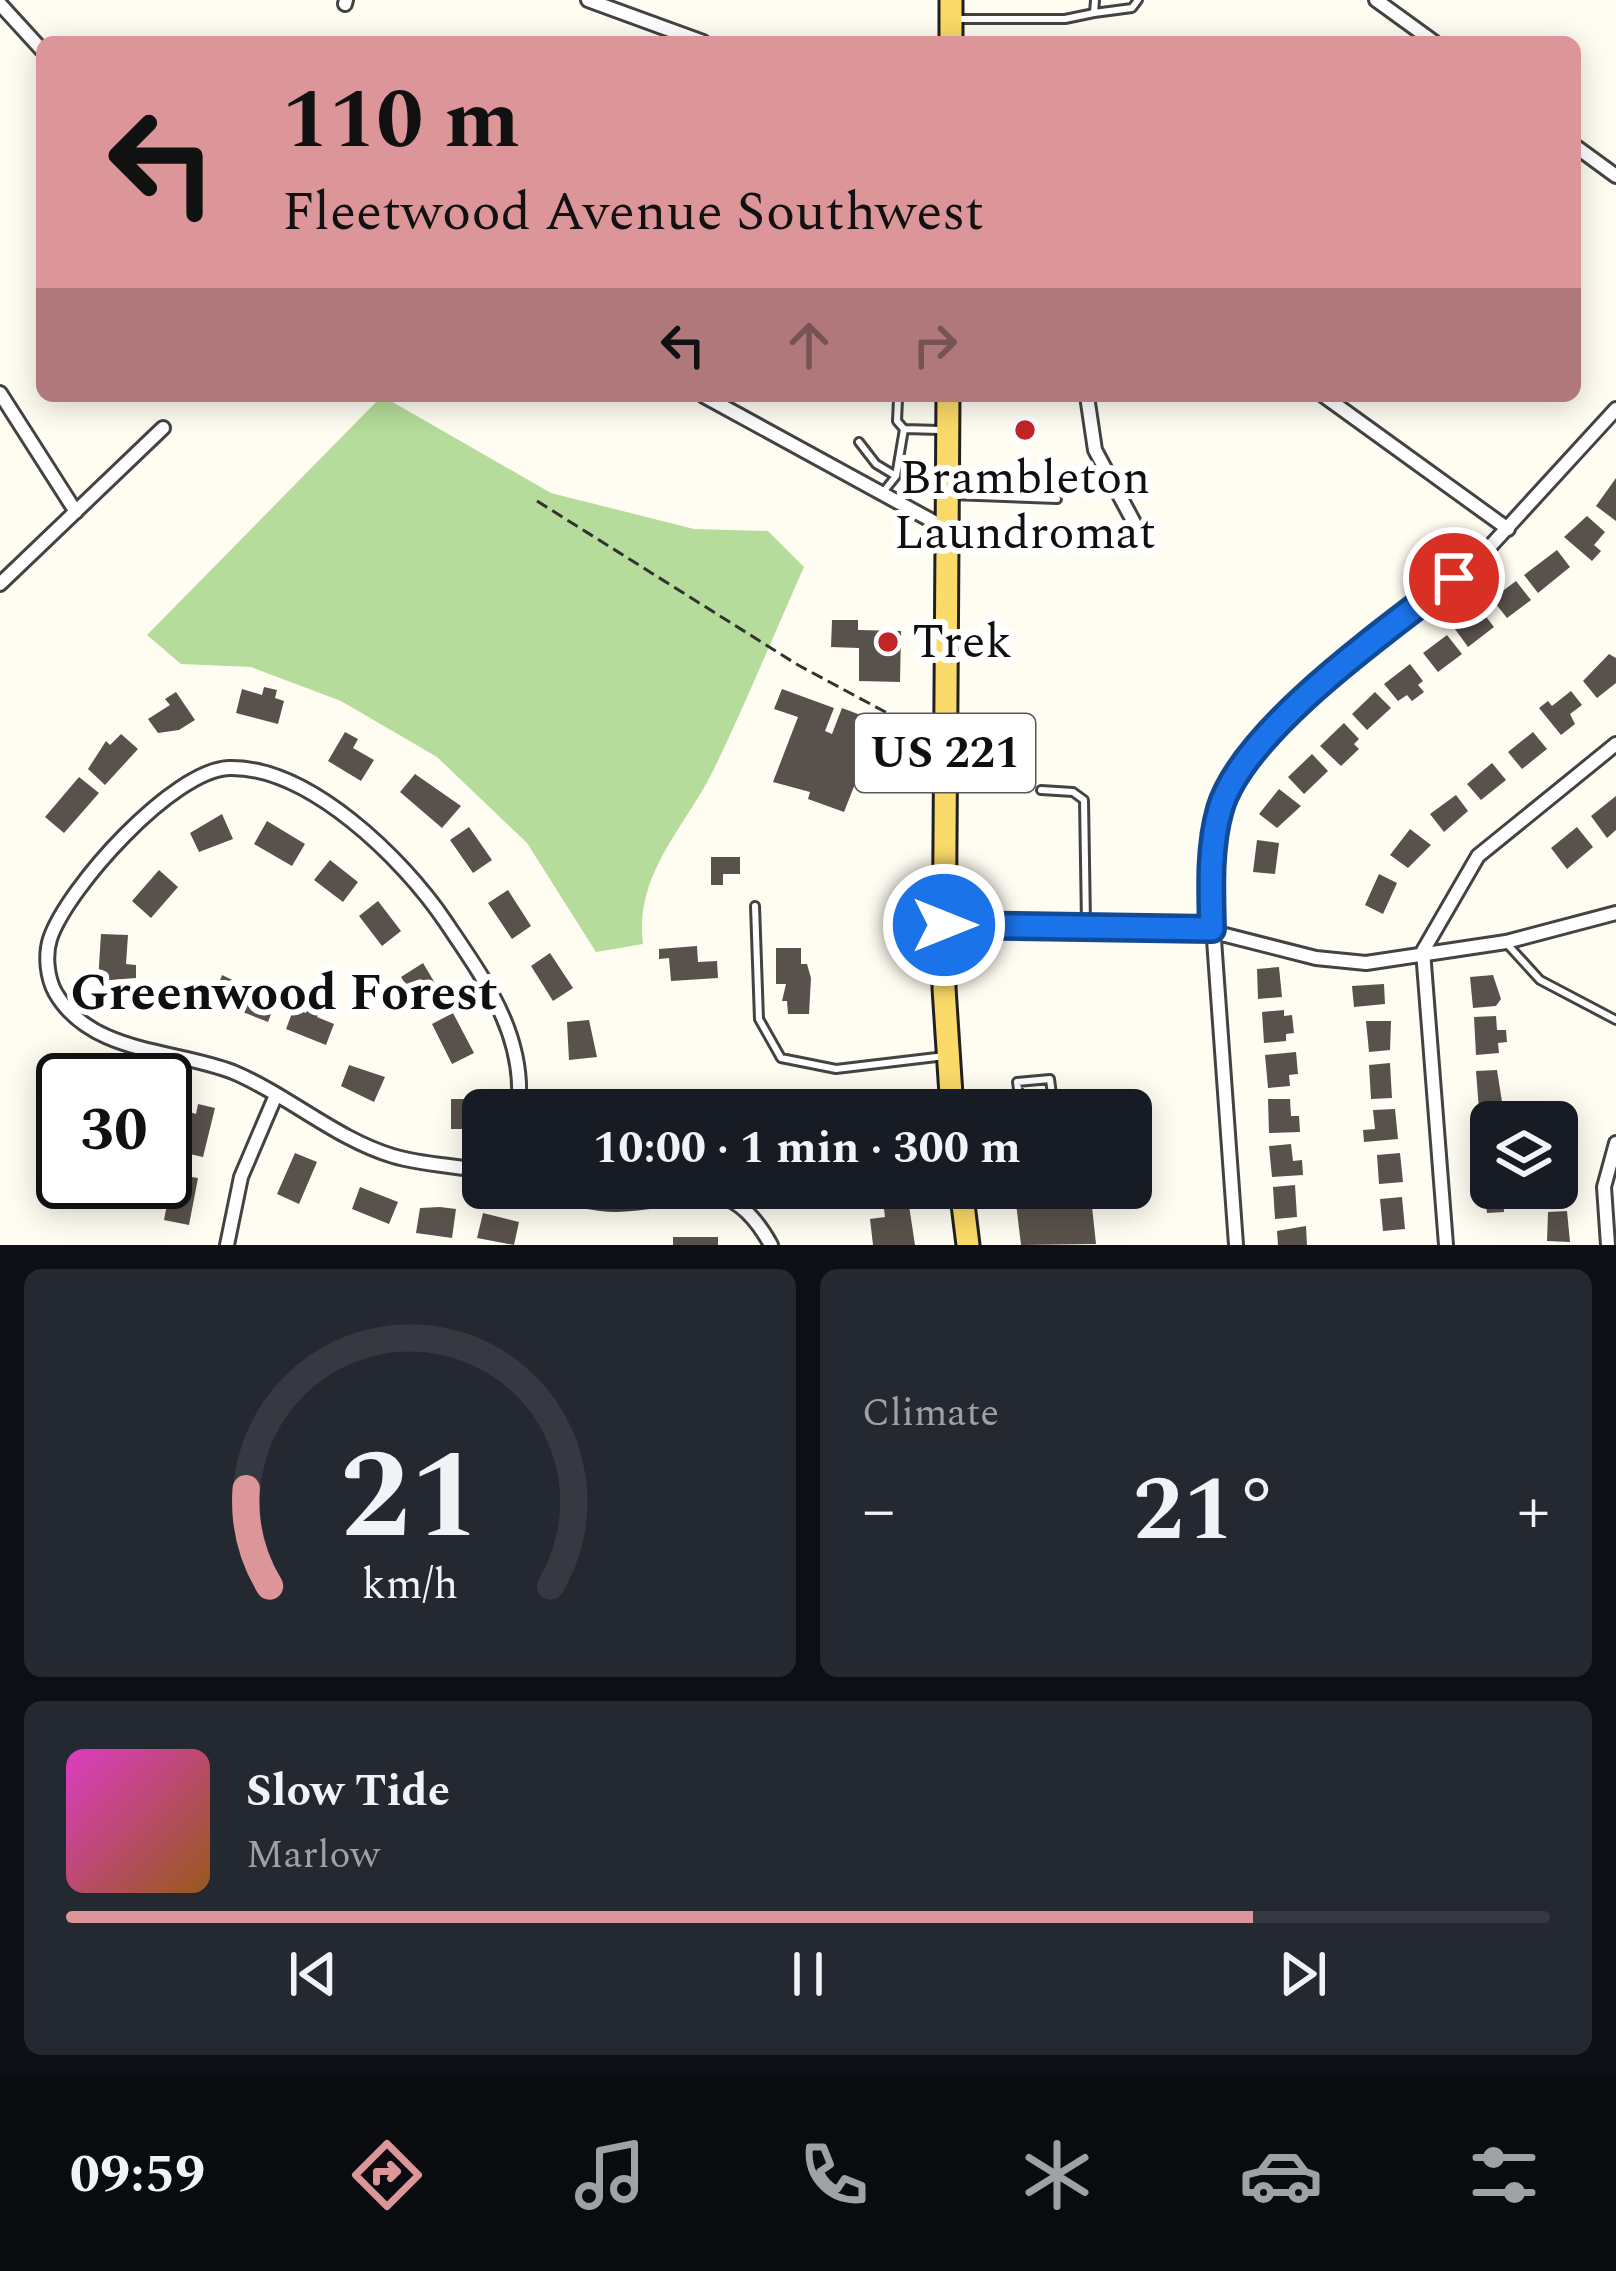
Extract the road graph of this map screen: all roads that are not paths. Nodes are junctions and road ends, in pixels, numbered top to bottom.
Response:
1 (588, 0) edge
2 (1094, 0) edge
3 (1138, 0) edge
4 (1376, 0) edge
5 (0, 4) edge
6 (610, 4) edge
7 (1094, 13) junction
8 (951, 20) edge
9 (688, 36) edge
10 (1426, 36) edge
11 (36, 43) edge
12 (1581, 150) edge
13 (1616, 176) edge
14 (0, 393) edge
15 (715, 402) edge
16 (898, 402) edge
17 (948, 402) edge
18 (1088, 402) edge
19 (1332, 402) edge
20 (1616, 409) edge
21 (163, 428) dead end
22 (904, 429) junction
23 (948, 430) junction
24 (859, 442) dead end
25 (896, 476) junction
26 (882, 494) junction
27 (947, 494) junction
28 (1057, 499) dead end
29 (76, 512) junction
30 (1508, 529) junction
31 (947, 533) junction
32 (1020, 539) dead end
33 (1145, 543) dead end
34 (0, 584) edge
35 (1616, 744) edge
36 (1041, 790) dead end
37 (755, 906) dead end
38 (1616, 913) edge
39 (1086, 923) junction
40 (944, 925) junction
41 (1212, 929) junction
42 (1506, 942) junction
43 (1423, 951) junction
44 (1616, 1020) edge
45 (948, 1056) junction
46 (519, 1089) edge
47 (950, 1089) edge
48 (1018, 1089) edge
49 (1051, 1089) edge
50 (277, 1095) junction
51 (1616, 1143) edge
52 (462, 1168) edge
53 (743, 1209) edge
54 (964, 1209) edge
55 (227, 1245) edge
56 (771, 1245) edge
57 (968, 1245) edge
58 (1236, 1245) edge
59 (1445, 1245) edge
60 (1608, 1245) edge

1 - 6 street
2 - 7 lane
3 - 7 lane
4 - 10 street
5 - 11 street
6 - 9 street
7 - 8 lane
12 - 13 street
14 - 29 street
15 - 26 street
16 - 22 lane
17 - 23 main road, US 221
18 - 33 street
19 - 30 street
20 - 30 street
21 - 29 street
22 - 23 lane
22 - 25 lane
23 - 27 main road, US 221
24 - 25 lane
25 - 26 lane
26 - 31 street
27 - 28 lane
27 - 31 main road, US 221
29 - 34 street
30 - 41 street
31 - 32 lane
31 - 40 main road, US 221
35 - 43 street
36 - 39 lane
37 - 45 lane
38 - 42 street
39 - 40 street
39 - 41 street
40 - 45 main road, US 221
41 - 43 street
41 - 58 street
42 - 43 street
42 - 44 lane
43 - 59 street
45 - 47 main road, US 221
46 - 50 street
48 - 49 lane
50 - 52 street
50 - 55 street
51 - 60 street
53 - 56 street
54 - 57 main road

